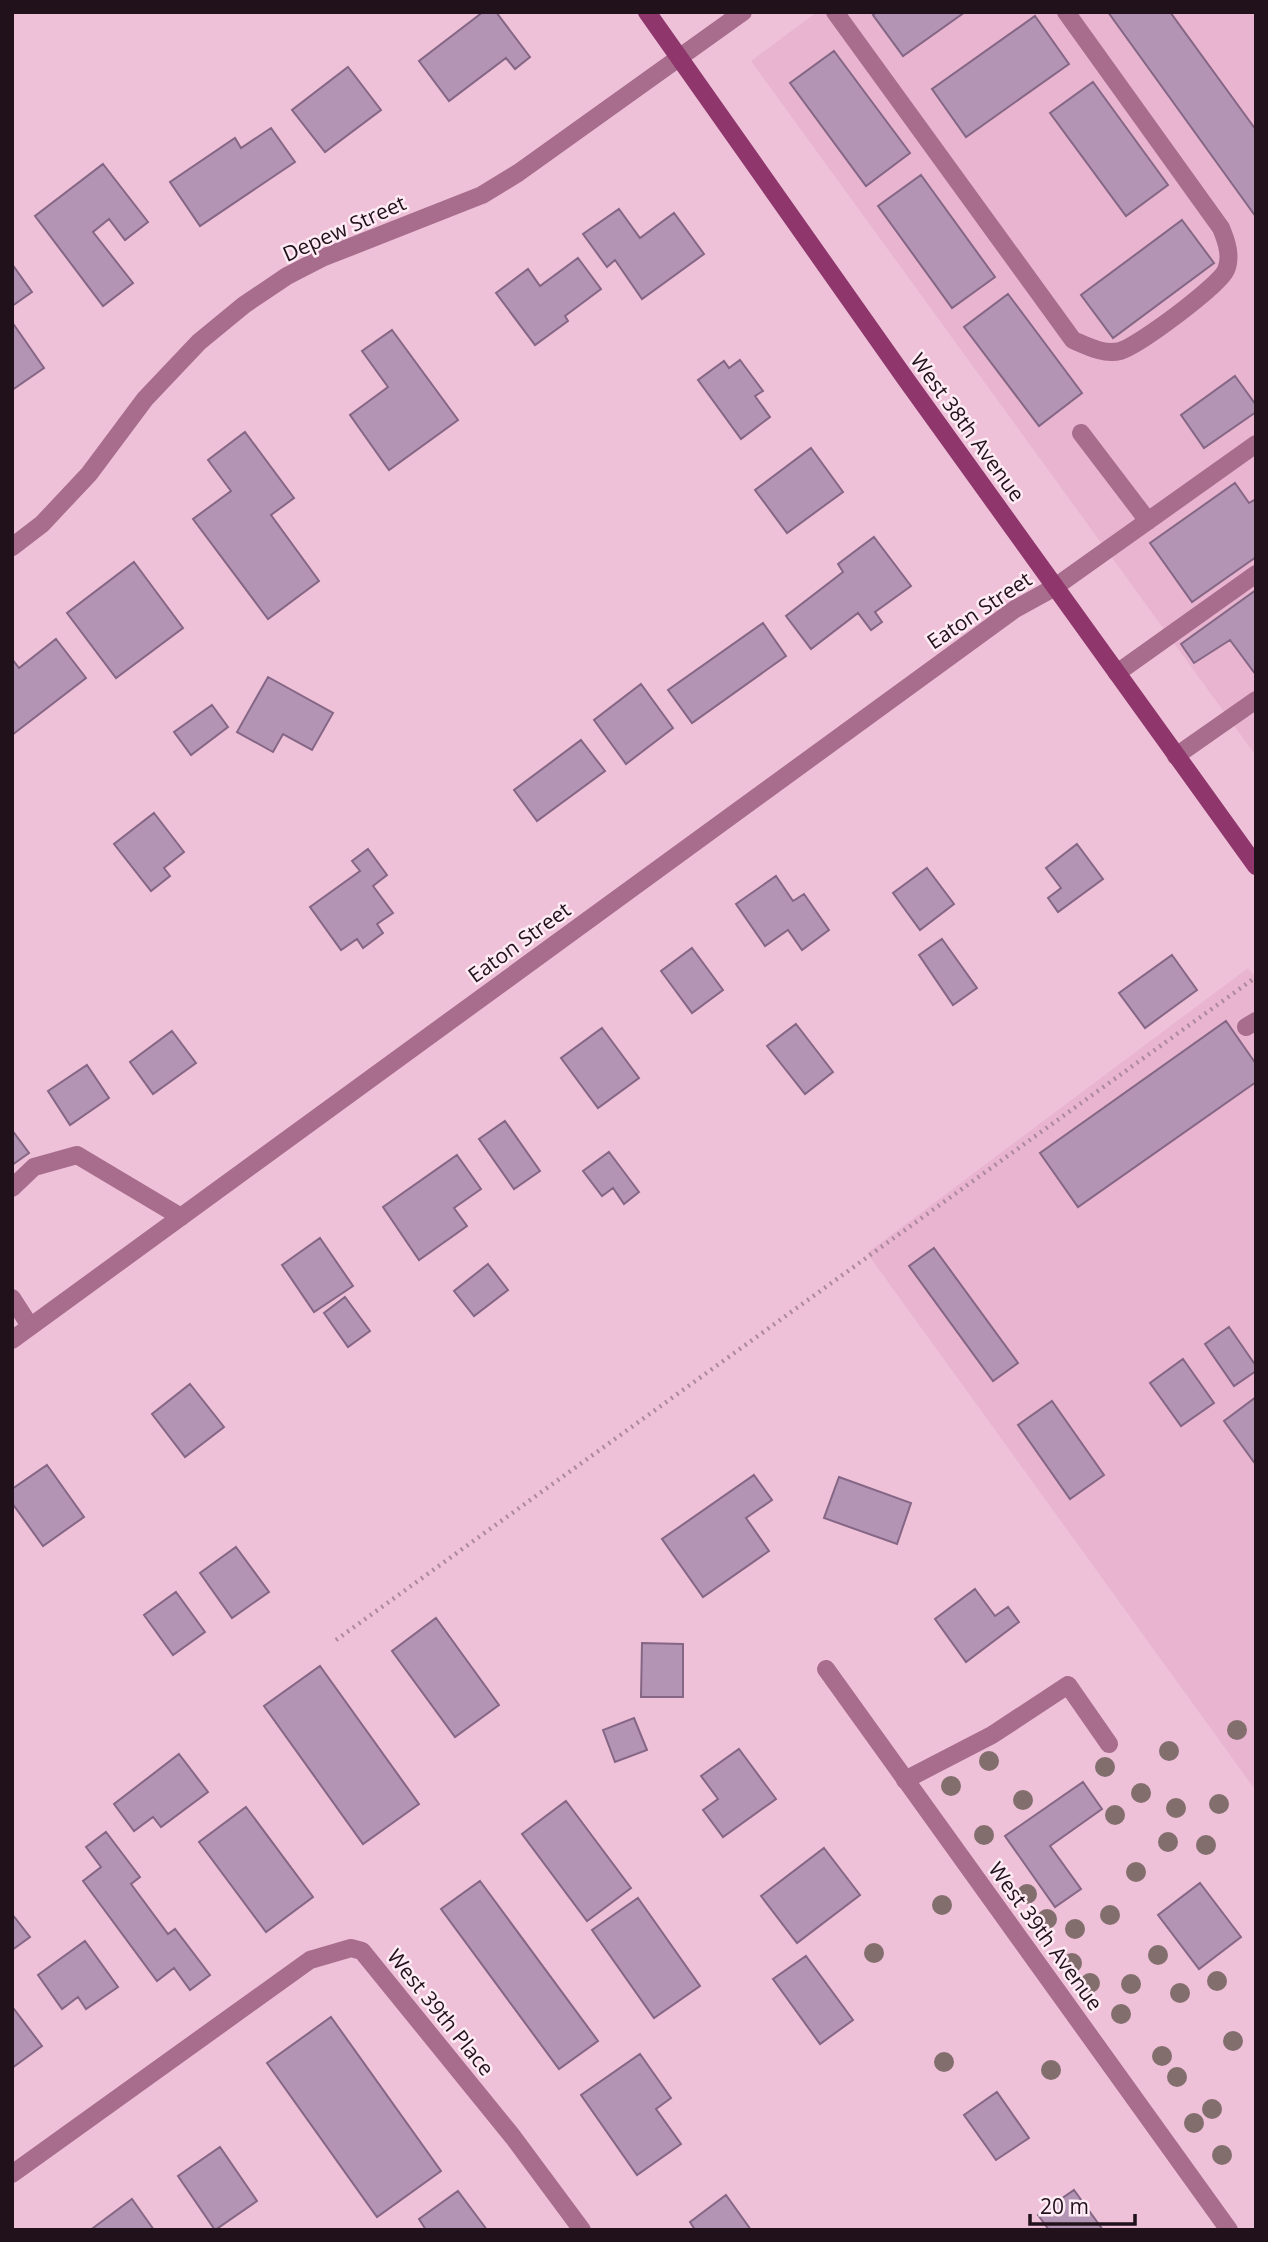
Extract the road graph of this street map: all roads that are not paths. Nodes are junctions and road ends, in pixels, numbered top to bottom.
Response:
1 (647, 12) edge
2 (743, 12) edge
3 (835, 12) edge
4 (1066, 12) edge
5 (679, 58) junction
6 (1081, 433) dead end
7 (1256, 444) edge
8 (1148, 521) junction
9 (12, 547) edge
10 (1256, 574) edge
11 (1055, 587) junction
12 (1116, 673) junction
13 (1256, 700) edge
14 (1176, 756) junction
15 (1256, 866) edge
16 (12, 1188) edge
17 (181, 1217) junction
18 (12, 1298) edge
19 (30, 1326) junction
20 (12, 1340) edge
21 (827, 1669) dead end
22 (1109, 1744) dead end
23 (905, 1780) junction
24 (12, 2174) edge
25 (582, 2230) edge
26 (1228, 2230) edge

1 - 5 main road, West 38th Avenue
2 - 5 street, Depew Street
3 - 4 street
5 - 9 street, Depew Street
5 - 11 main road, West 38th Avenue
6 - 8 street
7 - 8 street, Eaton Street
8 - 11 street, Eaton Street
10 - 12 street
11 - 12 main road, West 38th Avenue
11 - 17 street, Eaton Street
12 - 14 main road, West 38th Avenue
13 - 14 street
14 - 15 main road, West 38th Avenue
16 - 17 street
17 - 19 street, Eaton Street
18 - 19 street
19 - 20 street, Eaton Street
21 - 23 street, West 39th Avenue
22 - 23 street
23 - 26 street, West 39th Avenue
24 - 25 street, West 39th Place

